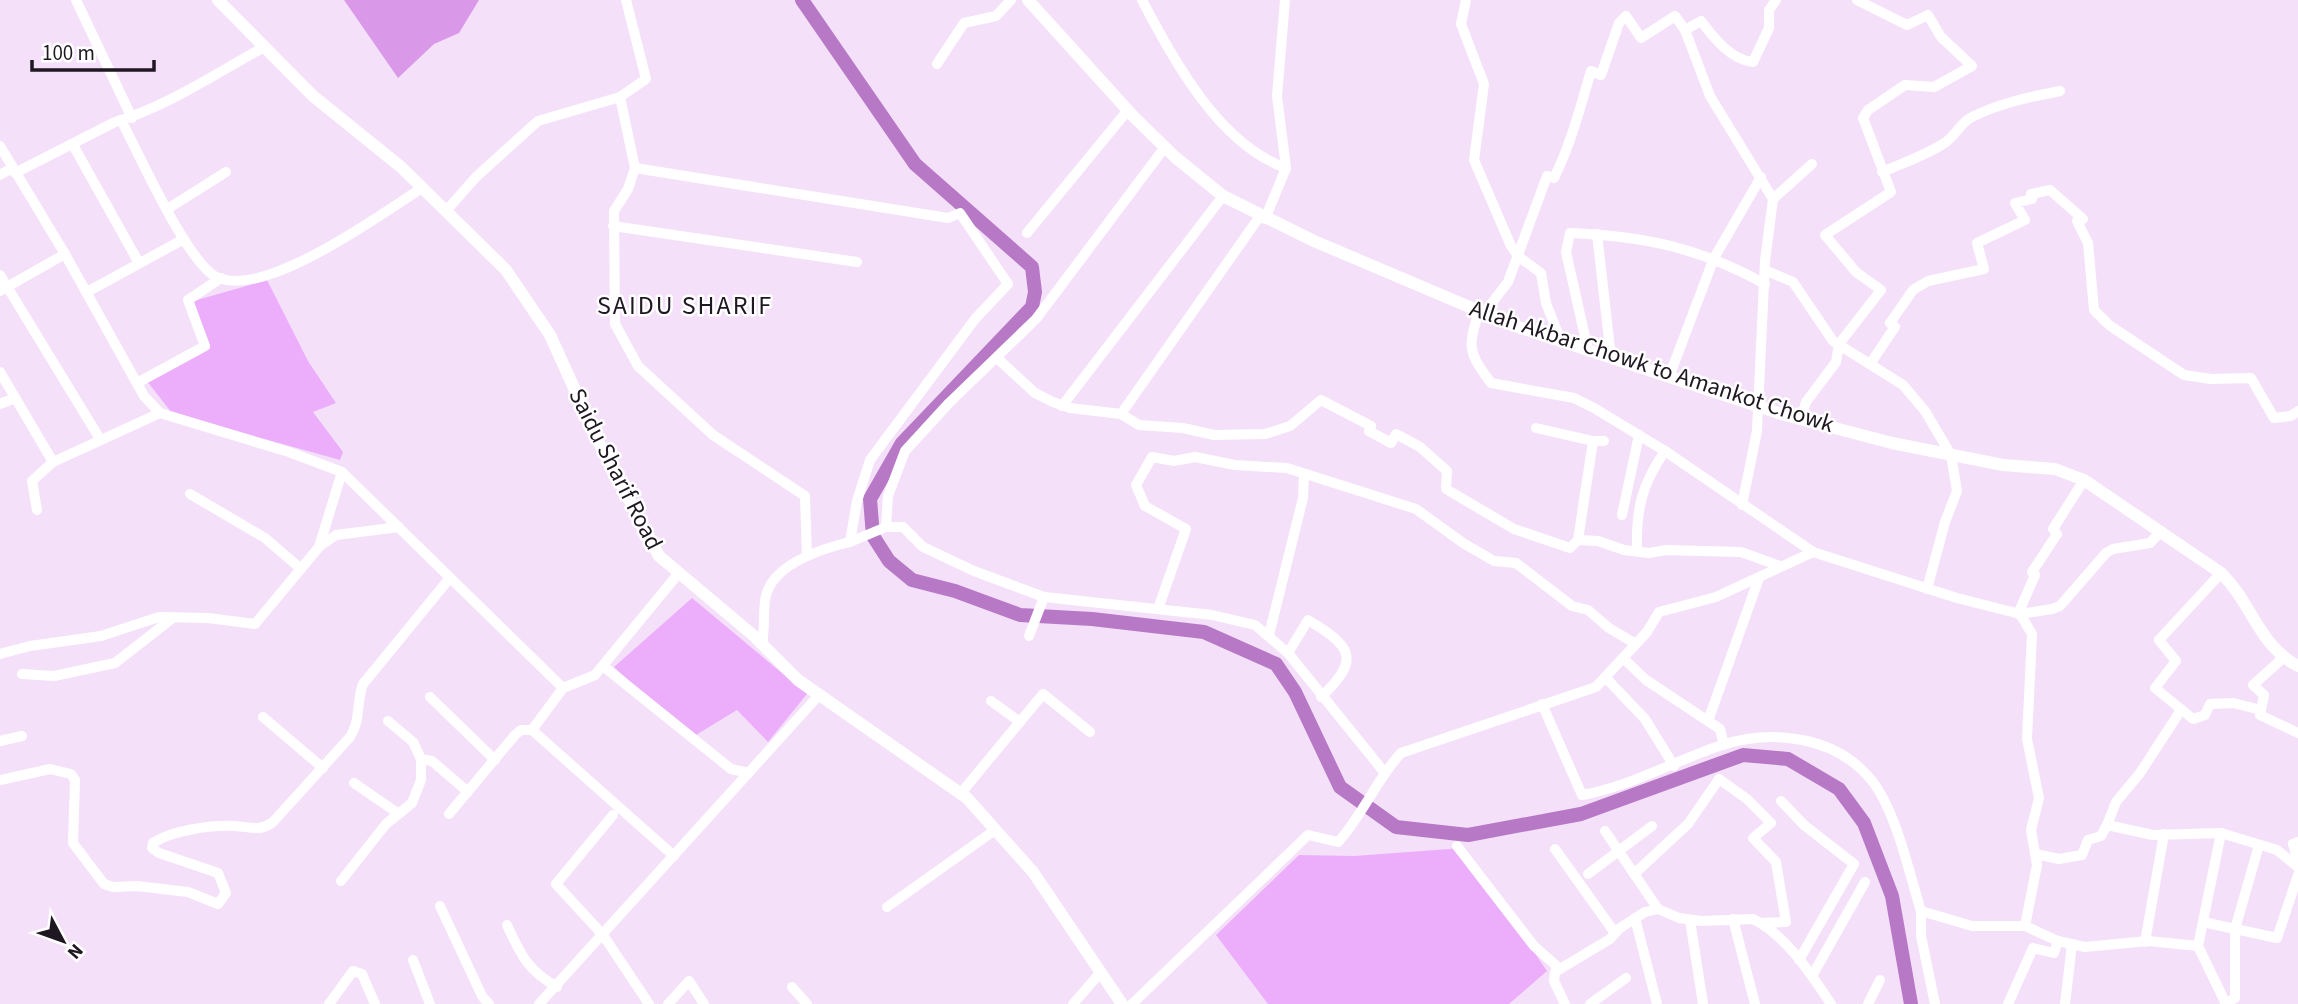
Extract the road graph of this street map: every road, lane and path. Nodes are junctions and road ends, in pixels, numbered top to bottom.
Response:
1 (76, 0) edge
2 (212, 0) edge
3 (218, 0) edge
4 (626, 0) edge
5 (1011, 0) edge
6 (1028, 0) edge
7 (1142, 0) edge
8 (1285, 0) edge
9 (1466, 0) edge
10 (1776, 0) edge
11 (1857, 0) edge
12 (237, 22) junction
13 (1685, 30) junction
14 (264, 47) junction
15 (937, 64) dead end
16 (2060, 91) dead end
17 (620, 97) junction
18 (1128, 110) junction
19 (127, 119) junction
20 (73, 145) junction
21 (0, 146) edge
22 (1165, 147) junction
23 (1812, 164) dead end
24 (635, 168) junction
25 (1286, 168) junction
26 (13, 171) junction
27 (1882, 172) junction
28 (226, 173) dead end
29 (0, 175) edge
30 (1761, 177) junction
31 (422, 188) junction
32 (1223, 195) junction
33 (1773, 200) junction
34 (169, 208) junction
35 (446, 211) junction
36 (1263, 217) junction
37 (613, 226) junction
38 (1027, 233) dead end
39 (1597, 234) junction
40 (184, 239) junction
41 (65, 254) junction
42 (1519, 257) junction
43 (1714, 258) junction
44 (857, 262) dead end
45 (139, 263) junction
46 (1767, 271) junction
47 (0, 275) edge
48 (221, 278) junction
49 (1765, 284) junction
50 (3, 289) edge
51 (87, 292) junction
52 (1482, 312) junction
53 (1561, 341) junction
54 (1839, 344) junction
55 (1588, 350) junction
56 (1611, 357) junction
57 (998, 358) junction
58 (1870, 364) junction
59 (0, 372) edge
60 (1669, 377) junction
61 (137, 383) junction
62 (15, 398) junction
63 (0, 404) edge
64 (1062, 406) junction
65 (1757, 406) junction
66 (2298, 411) edge
67 (160, 413) junction
68 (1121, 414) junction
69 (1801, 419) junction
70 (1536, 428) dead end
71 (1639, 435) junction
72 (100, 439) junction
73 (1665, 451) junction
74 (1951, 455) junction
75 (53, 462) junction
76 (342, 472) junction
77 (1304, 476) junction
78 (2084, 480) junction
79 (190, 494) dead end
80 (1742, 505) junction
81 (37, 510) dead end
82 (1622, 515) dead end
83 (399, 527) junction
84 (886, 527) junction
85 (2161, 531) junction
86 (1578, 540) junction
87 (850, 542) junction
88 (319, 547) junction
89 (1637, 549) junction
90 (1813, 552) junction
91 (807, 556) junction
92 (1780, 566) junction
93 (300, 569) junction
94 (2221, 573) junction
95 (678, 574) junction
96 (1759, 578) junction
97 (449, 579) junction
98 (1927, 589) junction
99 (1044, 598) junction
100 (1158, 609) junction
101 (2019, 614) junction
102 (174, 617) junction
103 (1269, 635) junction
104 (1029, 636) dead end
105 (762, 644) junction
106 (1636, 644) junction
107 (1288, 653) junction
108 (0, 654) edge
109 (1623, 658) junction
110 (2283, 658) junction
111 (603, 666) junction
112 (2298, 666) edge
113 (22, 674) dead end
114 (1605, 677) junction
115 (563, 688) junction
116 (820, 694) junction
117 (430, 697) dead end
118 (1321, 697) junction
119 (991, 701) dead end
120 (1542, 704) junction
121 (2181, 709) junction
122 (2261, 710) junction
123 (263, 718) dead end
124 (388, 721) dead end
125 (1708, 721) junction
126 (1020, 722) junction
127 (532, 730) junction
128 (1090, 732) dead end
129 (2298, 733) edge
130 (22, 736) dead end
131 (0, 741) edge
132 (1724, 745) junction
133 (421, 759) junction
134 (495, 760) junction
135 (1674, 766) junction
136 (323, 768) junction
137 (1384, 772) junction
138 (749, 773) junction
139 (0, 780) edge
140 (354, 783) dead end
141 (468, 792) junction
142 (961, 793) junction
143 (1781, 801) dead end
144 (399, 814) junction
145 (449, 814) dead end
146 (612, 815) dead end
147 (2107, 825) junction
148 (1653, 826) dead end
149 (995, 830) junction
150 (1605, 831) dead end
151 (2221, 833) junction
152 (2164, 834) junction
153 (2298, 842) edge
154 (2259, 845) junction
155 (1457, 846) dead end
156 (1555, 849) dead end
157 (1619, 852) junction
158 (2035, 854) junction
159 (674, 856) junction
160 (2298, 861) edge
161 (2298, 867) edge
162 (1588, 874) dead end
163 (1633, 874) junction
164 (2298, 875) edge
165 (341, 881) dead end
166 (1865, 882) dead end
167 (440, 906) dead end
168 (887, 907) dead end
169 (1658, 909) junction
170 (1921, 911) junction
171 (1634, 918) junction
172 (1733, 919) junction
173 (1690, 920) junction
174 (2203, 922) junction
175 (1761, 923) junction
176 (507, 925) dead end
177 (2025, 926) junction
178 (2235, 929) junction
179 (1615, 933) junction
180 (604, 935) junction
181 (2058, 941) junction
182 (2144, 942) junction
183 (2072, 944) junction
184 (2198, 947) junction
185 (413, 960) dead end
186 (1799, 960) junction
187 (1560, 969) junction
188 (1101, 972) junction
189 (1812, 976) junction
190 (1626, 978) dead end
191 (1880, 980) dead end
192 (792, 987) dead end
193 (554, 990) junction
194 (2226, 1003) edge
195 (329, 1004) edge
196 (375, 1004) edge
197 (430, 1004) edge
198 (489, 1004) edge
199 (539, 1004) edge
200 (559, 1004) edge
201 (649, 1004) edge
202 (668, 1004) edge
203 (704, 1004) edge
204 (807, 1004) edge
205 (1073, 1004) edge
206 (1122, 1004) edge
207 (1132, 1004) edge
208 (1565, 1004) edge
209 (1590, 1004) edge
210 (1657, 1004) edge
211 (1703, 1004) edge
212 (1755, 1004) edge
213 (1831, 1004) edge
214 (1867, 1004) edge
215 (1935, 1004) edge
216 (2008, 1004) edge
217 (2065, 1004) edge

1 - 19 street
2 - 12 main road
3 - 12 main road, Saidu Sharif Road
4 - 17 street
5 - 15 street
6 - 18 main road, Allah Akbar Chowk to Amankot Chowk
7 - 25 street
8 - 25 street
9 - 42 street
10 - 13 street
11 - 27 street
12 - 14 main road, Saidu Sharif Road
13 - 30 street
13 - 42 street
14 - 19 street
14 - 31 main road, Saidu Sharif Road
16 - 27 street
17 - 24 street
17 - 35 street
18 - 22 main road, Allah Akbar Chowk to Amankot Chowk
18 - 38 street
19 - 20 street
19 - 34 street
20 - 26 street
20 - 45 street
21 - 26 street
22 - 32 main road, Allah Akbar Chowk to Amankot Chowk
22 - 57 street
23 - 33 street
24 - 37 street
24 - 87 street
25 - 36 street
26 - 29 street
26 - 41 street
27 - 54 street
28 - 34 street
30 - 33 street
30 - 43 street
31 - 35 main road, Saidu Sharif Road
31 - 48 street
32 - 36 main road, Allah Akbar Chowk to Amankot Chowk
32 - 64 street
33 - 46 street
34 - 40 street
35 - 95 main road, Saidu Sharif Road
36 - 52 main road, Allah Akbar Chowk to Amankot Chowk
36 - 68 street
37 - 44 street
37 - 91 street
39 - 43 street
39 - 55 street
39 - 56 street
40 - 45 street
40 - 48 street
41 - 50 street
41 - 51 street
42 - 52 street
42 - 53 street
43 - 49 street
43 - 60 street
45 - 51 street
46 - 49 street
46 - 54 street
47 - 50 street
48 - 61 street
49 - 65 street
50 - 72 street
51 - 61 street
52 - 53 main road, Allah Akbar Chowk to Amankot Chowk
52 - 71 street
53 - 55 main road, Allah Akbar Chowk to Amankot Chowk
54 - 58 street
54 - 69 street
55 - 56 main road, Allah Akbar Chowk to Amankot Chowk
56 - 60 main road, Allah Akbar Chowk to Amankot Chowk
57 - 64 street
57 - 84 street
58 - 66 street
58 - 74 street
59 - 62 street
60 - 65 main road, Allah Akbar Chowk to Amankot Chowk
61 - 67 street
62 - 63 street
62 - 75 street
64 - 68 street
65 - 69 main road, Allah Akbar Chowk to Amankot Chowk
65 - 80 street
67 - 72 street
67 - 76 street
68 - 86 street
69 - 74 main road, Allah Akbar Chowk to Amankot Chowk
70 - 86 street
71 - 73 street
71 - 82 street
72 - 75 street
73 - 80 street
73 - 89 street
74 - 78 main road, Allah Akbar Chowk to Amankot Chowk
74 - 98 street
75 - 81 street
76 - 83 street
76 - 88 street
77 - 100 street
77 - 103 street
77 - 106 street
78 - 85 main road, Allah Akbar Chowk to Amankot Chowk
78 - 101 street
79 - 93 street
80 - 90 street
83 - 88 street
83 - 97 street
84 - 87 street
84 - 99 street
85 - 94 main road, Allah Akbar Chowk to Amankot Chowk
85 - 101 street
86 - 89 street
87 - 91 street
88 - 93 street
89 - 92 street
90 - 92 street
90 - 98 street
91 - 105 street
92 - 96 street
93 - 102 street
94 - 110 main road, Allah Akbar Chowk to Amankot Chowk
94 - 121 street
95 - 105 main road, Saidu Sharif Road
95 - 111 street
96 - 106 street
96 - 125 street
97 - 115 street
97 - 136 street
98 - 101 street
99 - 100 street
99 - 104 street
100 - 103 street
101 - 158 street
102 - 108 street
102 - 113 street
103 - 107 street
105 - 116 main road, Saidu Sharif Road
106 - 109 street
107 - 118 street
107 - 118 street
109 - 114 street
109 - 125 street
110 - 112 main road, Allah Akbar Chowk to Amankot Chowk
110 - 122 street
111 - 115 street
111 - 138 street
114 - 120 street
114 - 135 street
115 - 127 street
116 - 138 street
116 - 142 main road, Saidu Sharif Road
117 - 134 street
118 - 137 street
119 - 126 street
120 - 135 street
120 - 137 street
121 - 122 street
121 - 147 street
122 - 129 street
123 - 136 street
124 - 133 street
125 - 132 street
126 - 128 street
126 - 142 street
127 - 134 street
127 - 159 street
130 - 131 street
132 - 135 street
132 - 170 street
133 - 141 street
133 - 144 street
134 - 141 street
136 - 139 street
137 - 207 street
138 - 159 street
140 - 144 street
141 - 145 street
142 - 149 main road, Saidu Sharif Road
143 - 186 street
144 - 165 street
146 - 180 street
147 - 152 street
147 - 158 street
148 - 157 street
149 - 168 street
149 - 188 main road, Saidu Sharif Road
150 - 157 street
151 - 152 street
151 - 154 street
151 - 174 street
152 - 182 street
153 - 160 street
154 - 161 street
154 - 178 street
155 - 187 street
156 - 179 street
157 - 162 street
157 - 163 street
158 - 177 street
159 - 180 street
163 - 169 street
163 - 175 street
164 - 178 street
166 - 189 street
167 - 198 street
169 - 171 street
169 - 173 street
170 - 177 street
170 - 215 street
171 - 179 street
171 - 210 street
172 - 173 street
172 - 175 street
172 - 212 street
173 - 211 street
174 - 178 street
174 - 184 street
175 - 186 street
176 - 193 street
177 - 181 street
178 - 194 street
179 - 187 street
180 - 193 street
180 - 201 street
181 - 183 street
181 - 216 street
182 - 183 street
182 - 184 street
183 - 217 street
184 - 194 street
185 - 197 street
186 - 189 street
187 - 208 street
188 - 205 street
188 - 206 main road, Saidu Sharif Road
189 - 213 street
190 - 209 street
191 - 214 street
192 - 204 street
193 - 199 street
193 - 200 street
195 - 196 street
202 - 203 street

